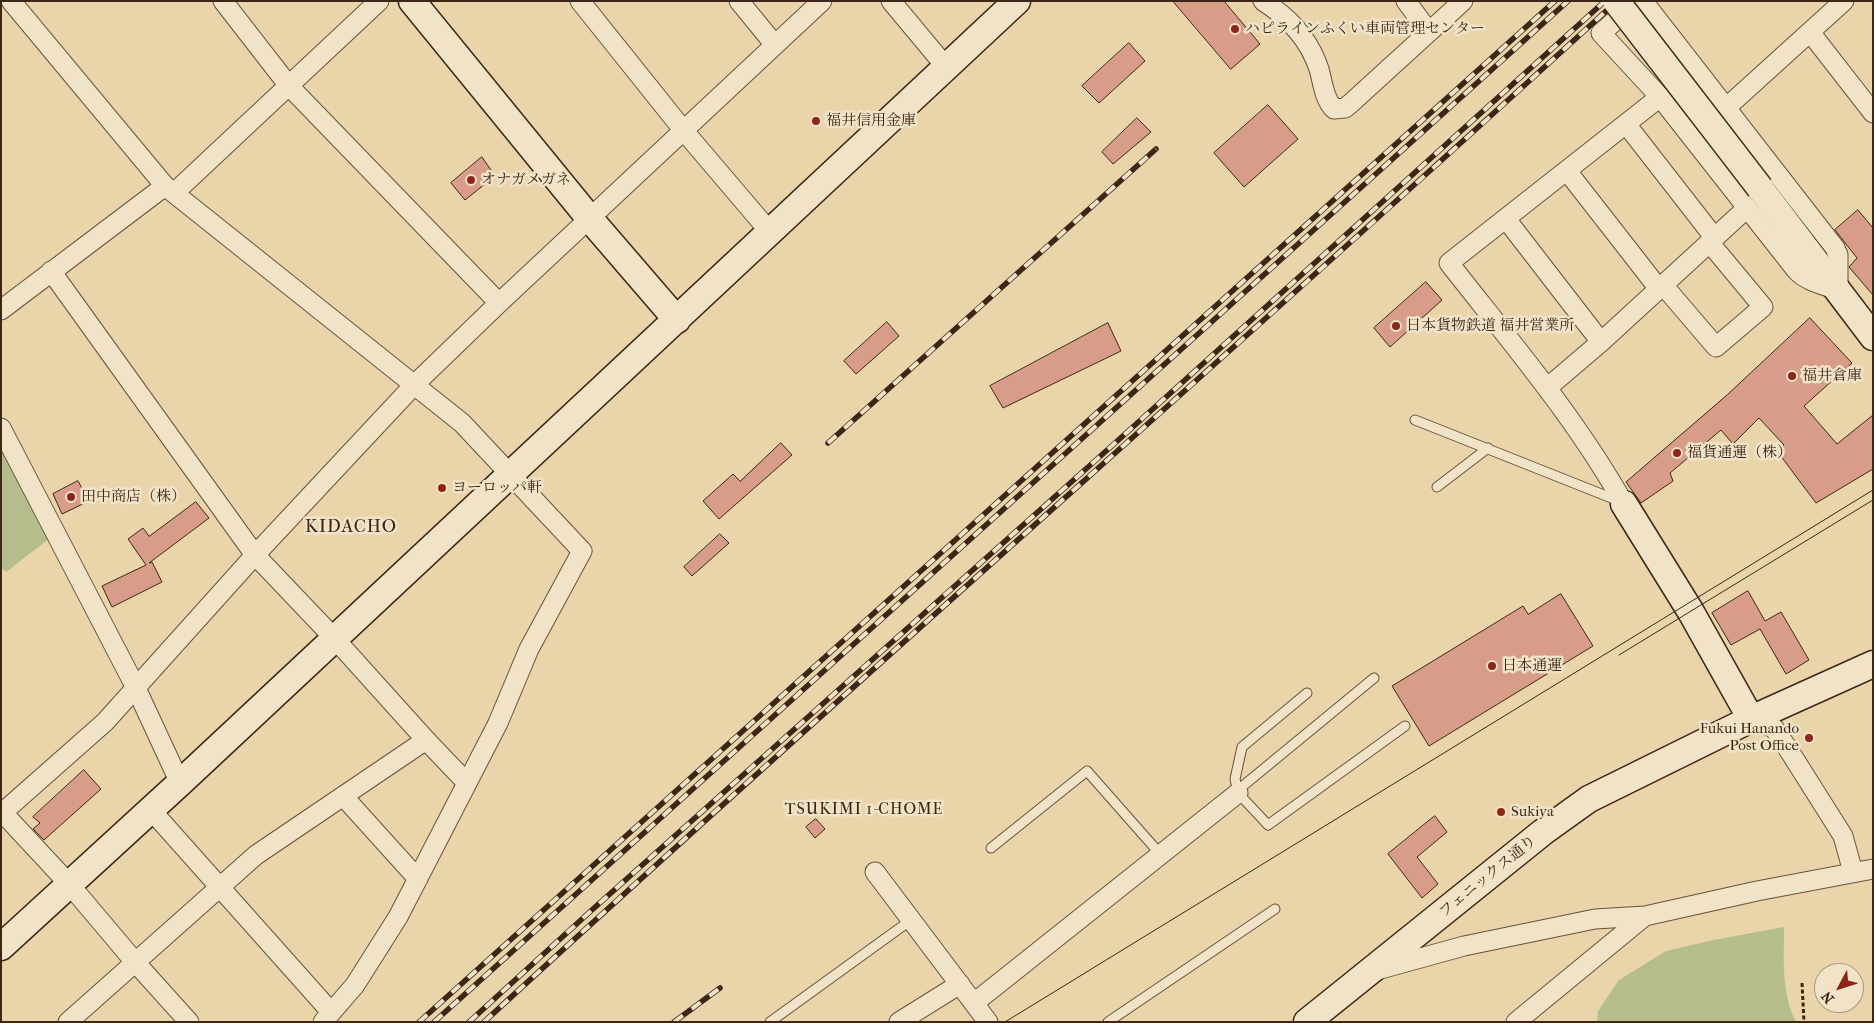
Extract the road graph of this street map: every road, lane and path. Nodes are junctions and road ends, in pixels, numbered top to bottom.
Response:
1 (11, 1) edge
2 (223, 1) edge
3 (379, 1) edge
4 (412, 1) edge
5 (580, 1) edge
6 (739, 1) edge
7 (822, 1) edge
8 (890, 1) edge
9 (1017, 1) edge
10 (1263, 1) edge
11 (1406, 1) edge
12 (1463, 1) edge
13 (1616, 1) edge
14 (1638, 1) edge
15 (1644, 1) edge
16 (1844, 1) edge
17 (1429, 32) junction
18 (1810, 32) junction
19 (775, 46) junction
20 (946, 67) junction
21 (289, 86) junction
22 (1660, 97) junction
23 (1726, 107) junction
24 (1873, 113) edge
25 (1626, 124) junction
26 (684, 131) junction
27 (1567, 171) junction
28 (169, 189) junction
29 (1753, 198) junction
30 (590, 219) junction
31 (1506, 219) junction
32 (770, 232) junction
33 (1711, 240) junction
34 (51, 271) junction
35 (1661, 287) junction
36 (1838, 290) junction
37 (499, 303) junction
38 (1, 310) edge
39 (677, 320) junction
40 (1873, 337) edge
41 (1601, 342) junction
42 (414, 385) junction
43 (1547, 388) junction
44 (1415, 420) dead end
45 (1, 428) edge
46 (1488, 448) junction
47 (510, 475) junction
48 (1436, 487) dead end
49 (1624, 504) junction
50 (255, 555) junction
51 (335, 639) junction
52 (1873, 664) edge
53 (1374, 678) dead end
54 (135, 686) junction
55 (1307, 692) dead end
56 (1751, 719) junction
57 (1405, 726) dead end
58 (426, 740) junction
59 (180, 783) junction
60 (467, 783) junction
61 (1238, 791) junction
62 (343, 796) junction
63 (151, 810) junction
64 (2, 814) edge
65 (991, 848) dead end
66 (1161, 855) junction
67 (1873, 869) edge
68 (875, 872) dead end
69 (1853, 872) junction
70 (418, 879) junction
71 (70, 885) junction
72 (220, 888) junction
73 (1275, 909) dead end
74 (1645, 916) junction
75 (912, 920) junction
76 (1, 946) edge
77 (135, 962) junction
78 (1368, 973) junction
79 (1802, 983) dead end
80 (960, 984) junction
81 (974, 1003) junction
82 (327, 1017) edge
83 (68, 1022) edge
84 (189, 1022) edge
85 (770, 1022) edge
86 (899, 1022) edge
87 (988, 1022) edge
88 (1108, 1022) edge
89 (1307, 1022) edge
90 (1516, 1022) edge
91 (1804, 1022) edge

1 - 28 street
2 - 21 street
3 - 21 street
4 - 30 street
5 - 26 street
6 - 19 street
7 - 19 street
8 - 20 street
9 - 20 street
10 - 17 street
11 - 17 street
12 - 17 street
13 - 29 street, bridge
14 - 22 street
15 - 23 street
16 - 18 street
18 - 23 street
18 - 24 street
19 - 26 street
20 - 32 street
21 - 28 street
21 - 37 street
22 - 25 street
22 - 29 street
23 - 36 street
25 - 27 street
25 - 33 street
26 - 30 street
26 - 32 street
27 - 31 street
27 - 35 street
28 - 34 street
28 - 42 street
29 - 33 street
29 - 36 street
30 - 37 street
30 - 39 street
31 - 41 street
31 - 43 street
32 - 39 street
33 - 35 street
33 - 35 street
34 - 38 street
34 - 50 street
35 - 41 street
36 - 40 street
37 - 42 street
39 - 47 street
41 - 43 street
42 - 47 street
42 - 50 street
43 - 49 street
44 - 46 lane
45 - 54 street
46 - 48 lane
46 - 49 lane
47 - 51 street
47 - 60 street
49 - 56 street
50 - 51 street
50 - 54 street
51 - 58 street
51 - 59 street
52 - 56 street, フェニックス通り
53 - 61 lane
54 - 59 street
54 - 64 street
55 - 61 lane
56 - 69 street
56 - 78 street, フェニックス通り
57 - 61 lane
58 - 60 street
58 - 62 street
59 - 63 street
60 - 70 street
61 - 66 street
62 - 70 street
62 - 72 street
63 - 71 street
63 - 72 street
64 - 71 street
65 - 66 lane
66 - 81 street
67 - 69 street
68 - 75 street
69 - 74 street
70 - 82 street
71 - 76 street
71 - 77 street
72 - 77 street
72 - 82 street
73 - 88 lane
74 - 78 street
74 - 90 street
75 - 80 street
75 - 85 lane
77 - 83 street
77 - 84 street
78 - 89 street, フェニックス通り
79 - 91 path
80 - 81 street
80 - 86 street
81 - 87 street

